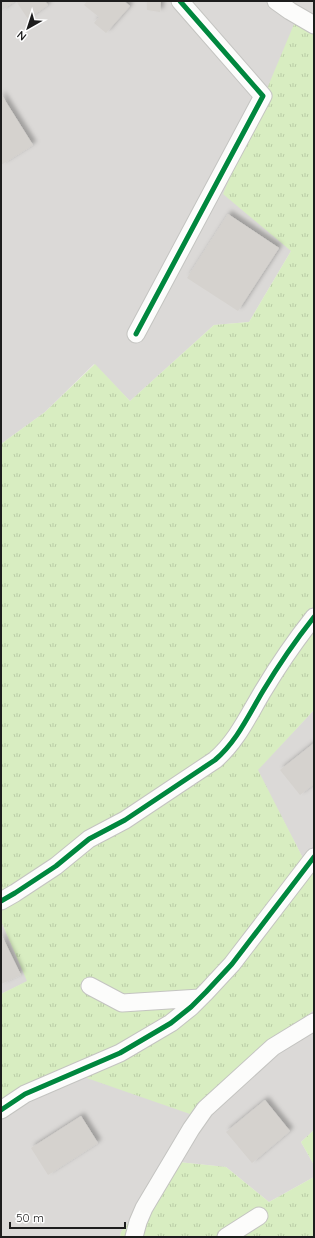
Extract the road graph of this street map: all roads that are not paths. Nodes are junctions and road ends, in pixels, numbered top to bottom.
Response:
1 (180, 1) edge
2 (276, 1) edge
3 (314, 25) edge
4 (136, 334) dead end
5 (314, 617) edge
6 (314, 857) edge
7 (1, 901) edge
8 (90, 986) dead end
9 (200, 998) junction
10 (314, 1022) edge
11 (1, 1110) edge
12 (259, 1216) dead end
13 (134, 1237) edge
14 (226, 1237) edge

1 - 4 street
2 - 3 street
5 - 7 street
6 - 9 street
8 - 9 street
9 - 11 street
10 - 13 street
12 - 14 street

